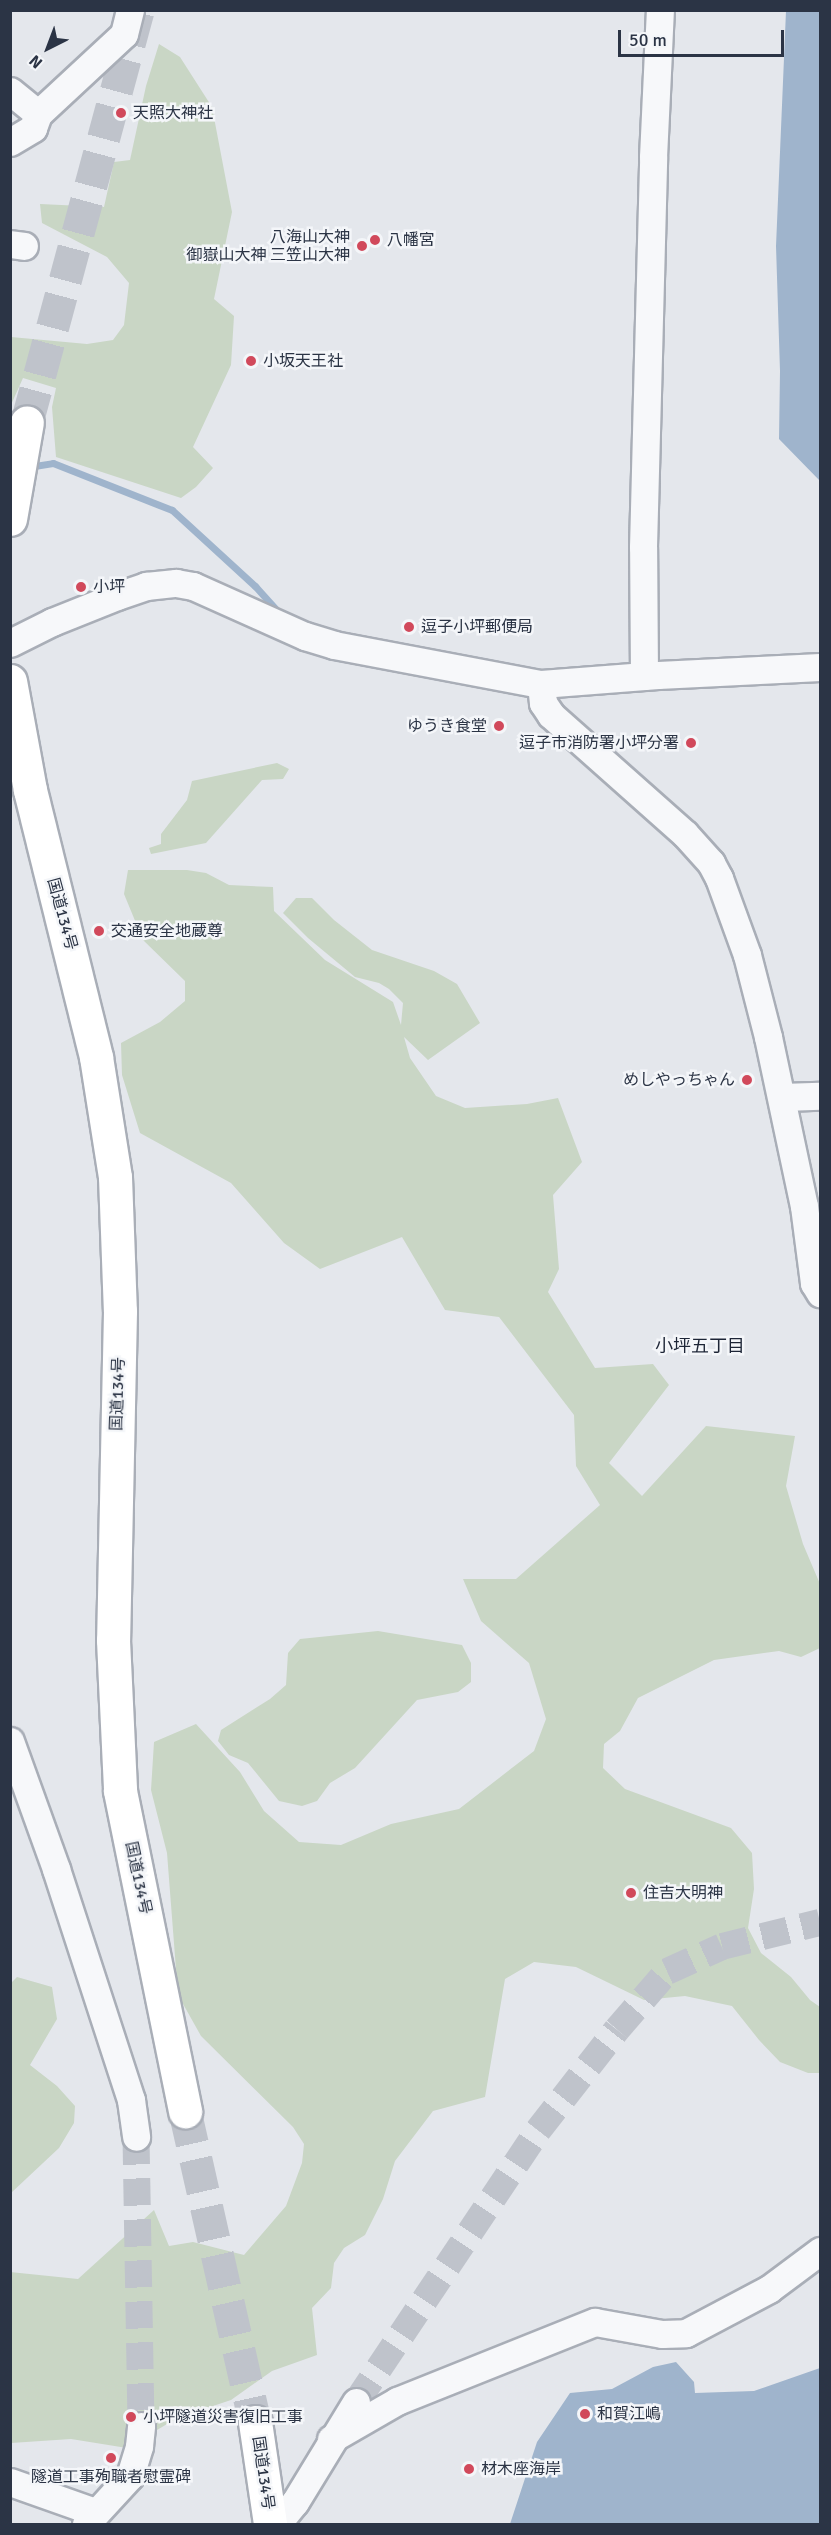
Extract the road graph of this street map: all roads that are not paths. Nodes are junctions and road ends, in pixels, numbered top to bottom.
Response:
1 (130, 10) edge
2 (660, 10) edge
3 (10, 92) edge
4 (38, 114) junction
5 (10, 142) edge
6 (27, 422) tunnel mouth
7 (10, 519) edge
8 (10, 643) edge
9 (820, 667) edge
10 (644, 676) junction
11 (10, 681) edge
12 (541, 684) junction
13 (10, 706) edge
14 (20, 787) edge
15 (820, 1096) edge
16 (782, 1097) junction
17 (820, 1293) edge
18 (10, 1741) edge
19 (185, 2111) tunnel mouth
20 (136, 2137) tunnel mouth
21 (820, 2251) edge
22 (356, 2402) tunnel mouth
23 (255, 2421) tunnel mouth
24 (141, 2426) tunnel mouth
25 (331, 2439) junction
26 (10, 2482) edge
27 (91, 2518) edge
28 (270, 2524) edge
29 (277, 2524) edge

1 - 4 street
2 - 10 street
3 - 4 street
4 - 5 street
6 - 7 highway
8 - 12 street
9 - 10 street
10 - 12 street
11 - 14 highway, 国道134号
12 - 16 street
13 - 14 street
14 - 19 highway, 国道134号
15 - 16 street
16 - 17 street
18 - 20 street
21 - 25 street
22 - 25 street
23 - 28 highway, 国道134号
24 - 27 street
25 - 29 street
26 - 27 street

